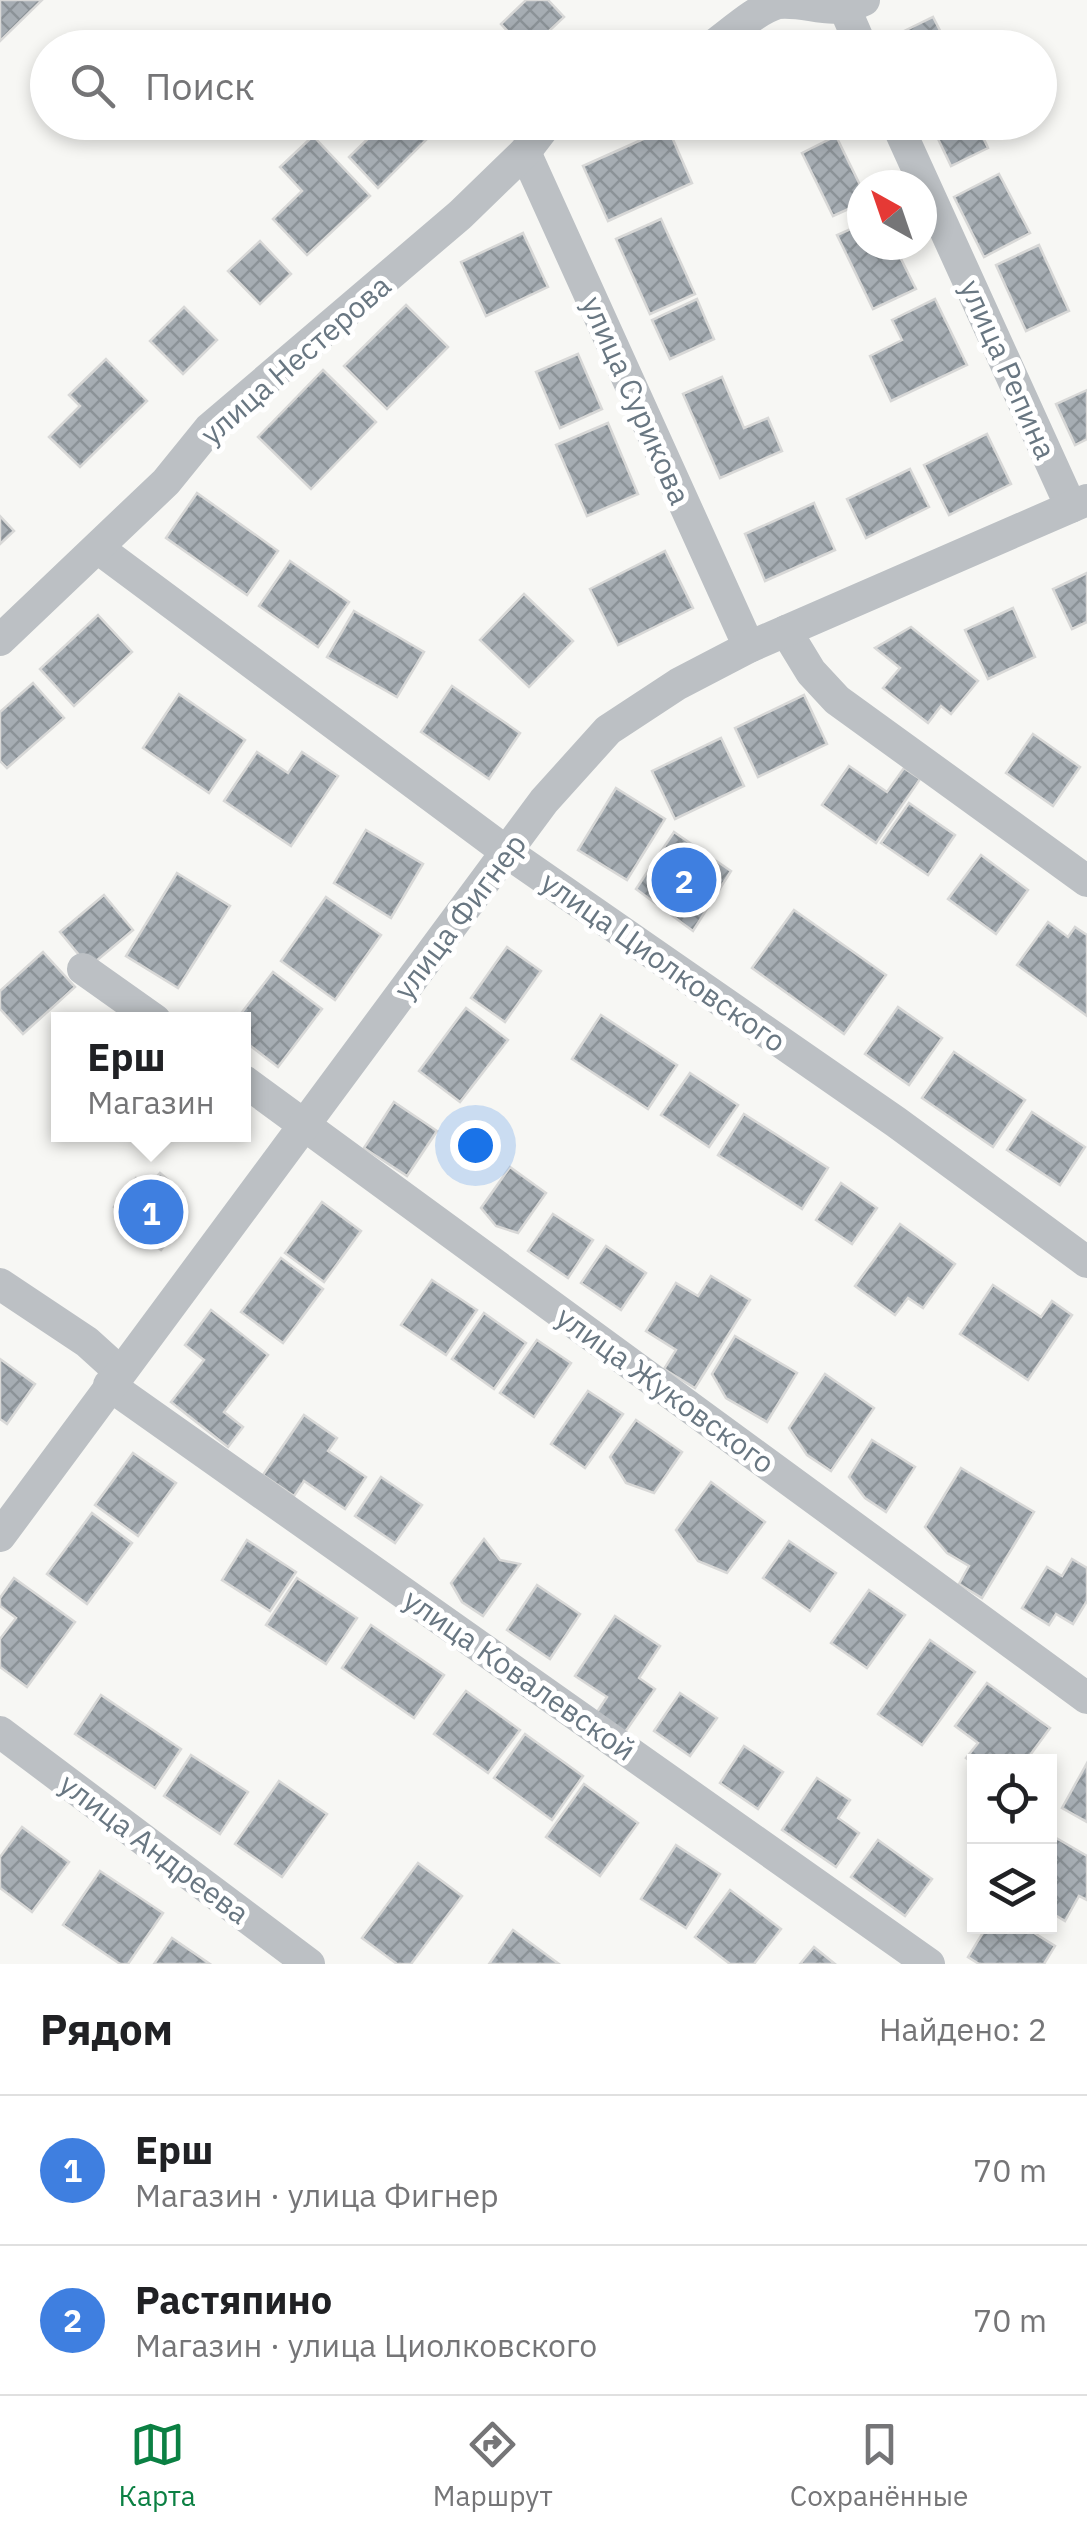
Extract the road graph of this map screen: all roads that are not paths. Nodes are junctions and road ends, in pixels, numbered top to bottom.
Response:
1 (854, 5) edge
2 (738, 30) edge
3 (859, 30) edge
4 (534, 140) edge
5 (905, 140) edge
6 (525, 152) junction
7 (1079, 504) edge
8 (99, 549) junction
9 (786, 631) junction
10 (0, 640) edge
11 (749, 647) junction
12 (508, 853) junction
13 (1087, 881) edge
14 (83, 969) dead end
15 (144, 1012) edge
16 (251, 1087) edge
17 (302, 1122) junction
18 (1087, 1262) edge
19 (0, 1284) edge
20 (114, 1378) junction
21 (0, 1536) edge
22 (1087, 1698) edge
23 (0, 1732) edge
24 (310, 1964) edge
25 (929, 1964) edge

1 - 2 street
1 - 3 street
4 - 6 street, улица Нестерова
5 - 7 street, улица Репина
6 - 8 street, улица Нестерова
6 - 11 street, улица Сурикова
7 - 9 street, улица Фигнер
8 - 10 street, улица Нестерова
8 - 12 street, улица Циолковского
9 - 11 street, улица Фигнер
9 - 13 street
11 - 12 street, улица Фигнер
12 - 17 street, улица Фигнер
12 - 18 street, улица Циолковского
14 - 15 street
16 - 17 street, улица Жуковского
17 - 20 street, улица Фигнер
17 - 22 street, улица Жуковского
19 - 20 street, улица Ковалевской
20 - 21 street, улица Фигнер
20 - 25 street, улица Ковалевской
23 - 24 street, улица Андреева

